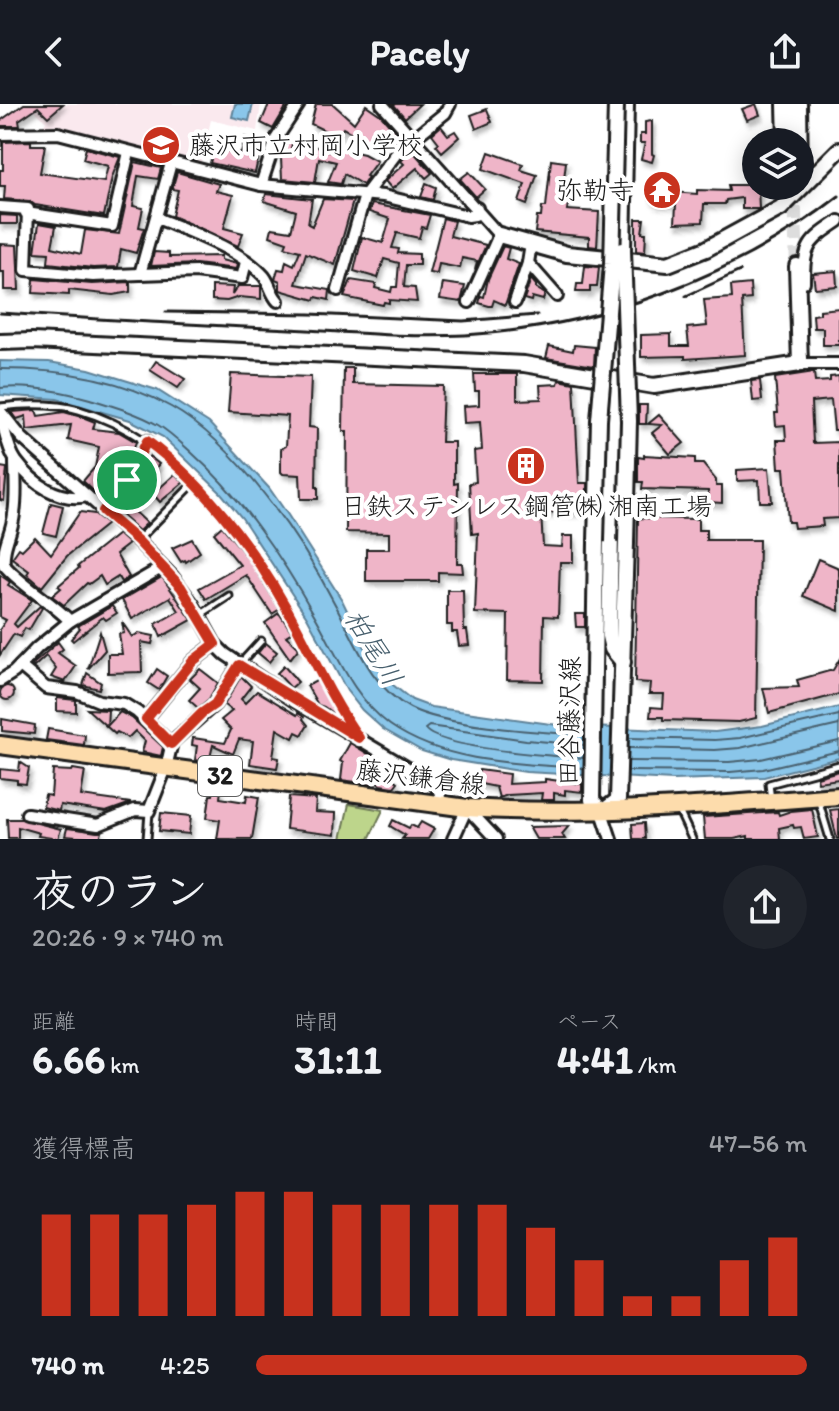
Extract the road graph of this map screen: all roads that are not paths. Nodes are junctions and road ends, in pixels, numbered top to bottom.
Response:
1 (299, 104) edge
2 (382, 104) edge
3 (450, 104) edge
4 (616, 104) edge
5 (626, 104) edge
6 (783, 104) edge
7 (792, 104) edge
8 (801, 104) edge
9 (784, 128) edge
10 (793, 128) edge
11 (801, 128) edge
12 (0, 134) edge
13 (415, 139) junction
14 (839, 150) edge
15 (129, 152) junction
16 (171, 163) junction
17 (814, 173) edge
18 (261, 185) junction
19 (365, 195) junction
20 (784, 200) edge
21 (0, 207) edge
22 (477, 208) junction
23 (26, 213) junction
24 (157, 218) junction
25 (839, 221) edge
26 (499, 235) junction
27 (531, 244) junction
28 (246, 262) junction
29 (528, 263) junction
30 (797, 266) tunnel mouth
31 (140, 274) junction
32 (338, 290) dead end
33 (557, 296) dead end
34 (278, 301) dead end
35 (469, 302) dead end
36 (515, 302) dead end
37 (0, 342) edge
38 (800, 364) junction
39 (839, 364) edge
40 (614, 381) junction
41 (1, 414) edge
42 (147, 441) junction
43 (15, 460) junction
44 (194, 483) junction
45 (87, 496) junction
46 (103, 511) junction
47 (138, 541) junction
48 (2, 565) edge
49 (163, 567) junction
50 (229, 596) dead end
51 (199, 615) junction
52 (70, 621) junction
53 (609, 636) junction
54 (261, 641) dead end
55 (215, 644) junction
56 (623, 662) junction
57 (239, 665) junction
58 (20, 666) junction
59 (593, 678) junction
60 (0, 681) edge
61 (622, 685) junction
62 (146, 719) junction
63 (359, 738) junction
64 (171, 744) junction
65 (0, 745) edge
66 (839, 765) edge
67 (166, 768) junction
68 (839, 796) edge
69 (817, 798) junction
70 (771, 801) junction
71 (439, 805) junction
72 (678, 807) junction
73 (467, 808) junction
74 (149, 811) junction
75 (602, 812) junction
76 (27, 814) dead end
77 (147, 839) edge
78 (453, 839) edge
79 (496, 839) edge
80 (611, 839) edge
81 (692, 839) edge
82 (830, 839) edge

1 - 18 street
2 - 13 street
3 - 13 street
4 - 59 street, 田谷藤沢線, bridge
5 - 56 street, 田谷藤沢線, bridge
6 - 9 street
7 - 10 street
8 - 11 street
12 - 15 street
13 - 19 street
13 - 22 street
14 - 17 street
15 - 16 street
15 - 23 street
16 - 18 street
16 - 24 street
18 - 19 street
19 - 22 street
19 - 32 street
20 - 27 street
21 - 23 street
22 - 26 street
23 - 31 street
24 - 28 street
24 - 31 street
25 - 38 street
26 - 27 street
26 - 35 street
27 - 29 street
28 - 31 street
28 - 34 street
29 - 33 street
29 - 36 street
30 - 38 street
37 - 40 street
38 - 39 street
38 - 40 street
40 - 53 street
41 - 42 lane
41 - 43 street
41 - 45 street
42 - 44 lane
42 - 46 street
43 - 45 street
43 - 48 street
44 - 47 lane
44 - 63 lane
45 - 46 street
46 - 47 street
47 - 49 street
48 - 52 street
49 - 51 street
49 - 52 street
50 - 51 lane
51 - 55 street
52 - 58 street
53 - 56 street
53 - 59 street
54 - 57 lane
55 - 57 street
55 - 62 street
56 - 61 street, 田谷藤沢線
57 - 63 street
57 - 64 street
58 - 60 street
58 - 62 street
59 - 61 street
59 - 75 street, 田谷藤沢線
61 - 75 street, 田谷藤沢線
62 - 64 street
63 - 71 street
64 - 67 street
65 - 67 main road, 藤沢鎌倉線 / 32
66 - 70 lane
67 - 71 main road, 藤沢鎌倉線 / 32
67 - 74 street
68 - 69 main road, 藤沢鎌倉線 / 32
69 - 70 main road, 藤沢鎌倉線 / 32
69 - 82 lane
70 - 72 main road, 藤沢鎌倉線 / 32
71 - 73 main road, 藤沢鎌倉線 / 32
72 - 75 main road, 藤沢鎌倉線 / 32
72 - 81 lane
73 - 75 main road, 藤沢鎌倉線 / 32
73 - 78 street
73 - 79 street
74 - 76 street
74 - 77 lane
75 - 80 street

